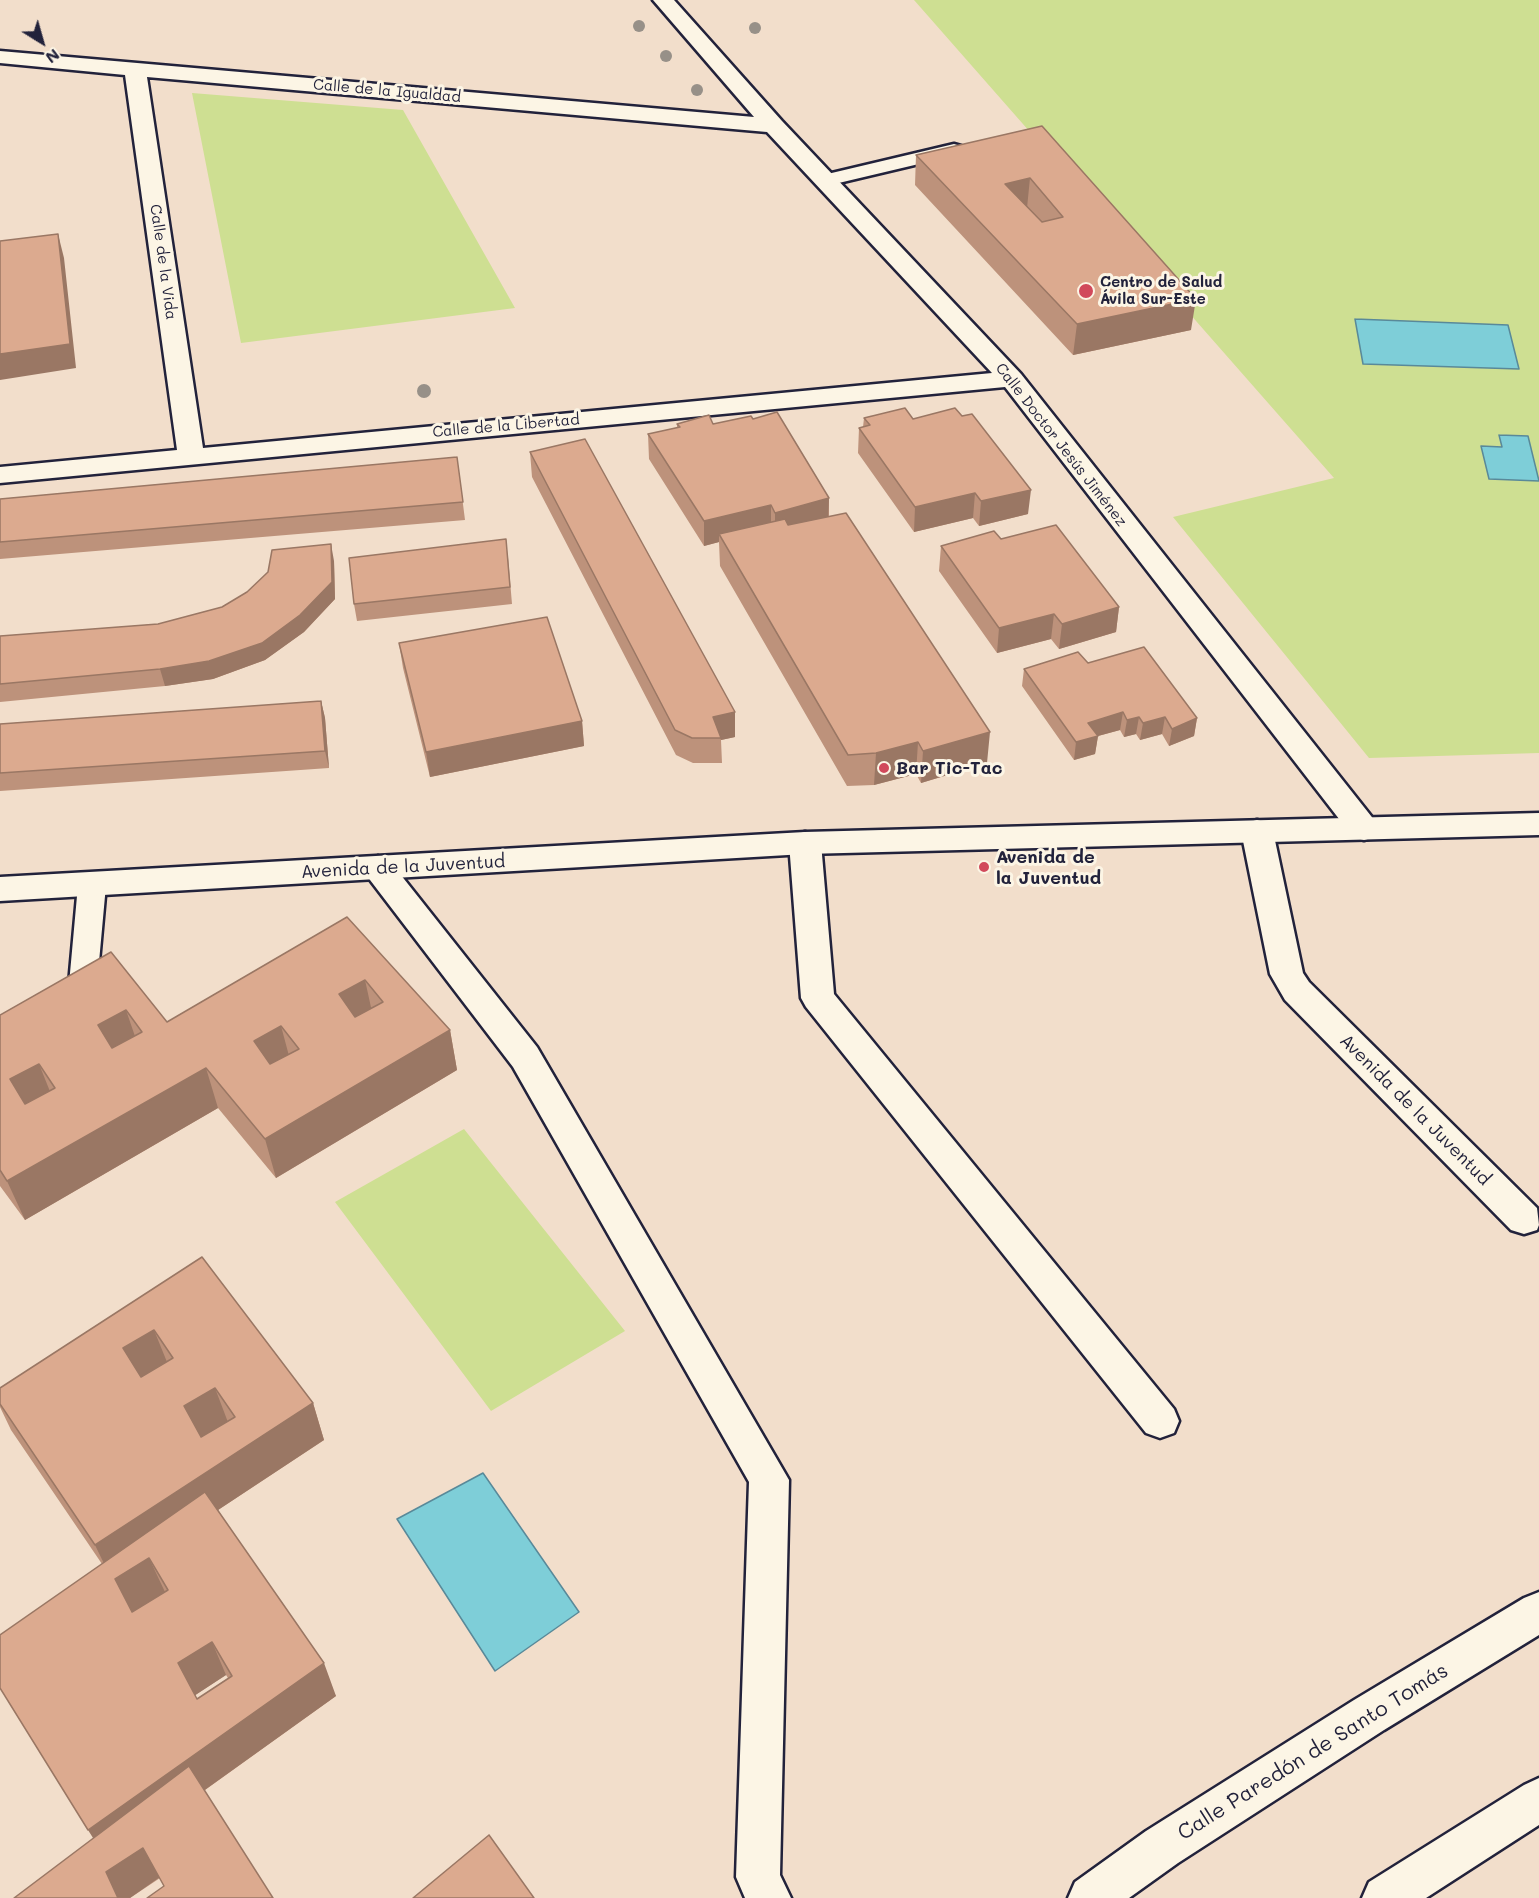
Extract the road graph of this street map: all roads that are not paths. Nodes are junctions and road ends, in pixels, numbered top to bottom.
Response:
1 (663, 0) edge
2 (0, 57) edge
3 (135, 68) junction
4 (774, 126) junction
5 (976, 145) edge
6 (826, 180) junction
7 (1012, 379) junction
8 (191, 455) junction
9 (0, 475) edge
10 (1539, 824) edge
11 (1364, 828) junction
12 (1257, 831) junction
13 (805, 843) junction
14 (378, 868) junction
15 (92, 885) junction
16 (0, 889) edge
17 (82, 984) edge
18 (1524, 1219) dead end
19 (1160, 1421) dead end
20 (1539, 1612) edge
21 (1539, 1800) edge
22 (768, 1898) edge
23 (1091, 1898) edge
24 (1385, 1898) edge

1 - 4 street, Calle Doctor Jesús Jiménez
2 - 3 street, Calle de la Igualdad
3 - 4 street, Calle de la Igualdad
3 - 8 street, Calle de la Vida
4 - 6 street, Calle Doctor Jesús Jiménez
5 - 6 lane
6 - 7 street, Calle Doctor Jesús Jiménez
7 - 8 street, Calle de la Libertad
7 - 11 street, Calle Doctor Jesús Jiménez
8 - 9 street, Calle de la Libertad
10 - 11 street, Avenida de la Juventud
11 - 12 street, Avenida de la Juventud
12 - 13 street, Avenida de la Juventud
12 - 18 street, Avenida de la Juventud
13 - 14 street, Avenida de la Juventud
13 - 19 street
14 - 15 street, Avenida de la Juventud
14 - 22 street
15 - 16 street, Avenida de la Juventud
15 - 17 lane
20 - 23 street, Calle Paredón de Santo Tomás
21 - 24 street

